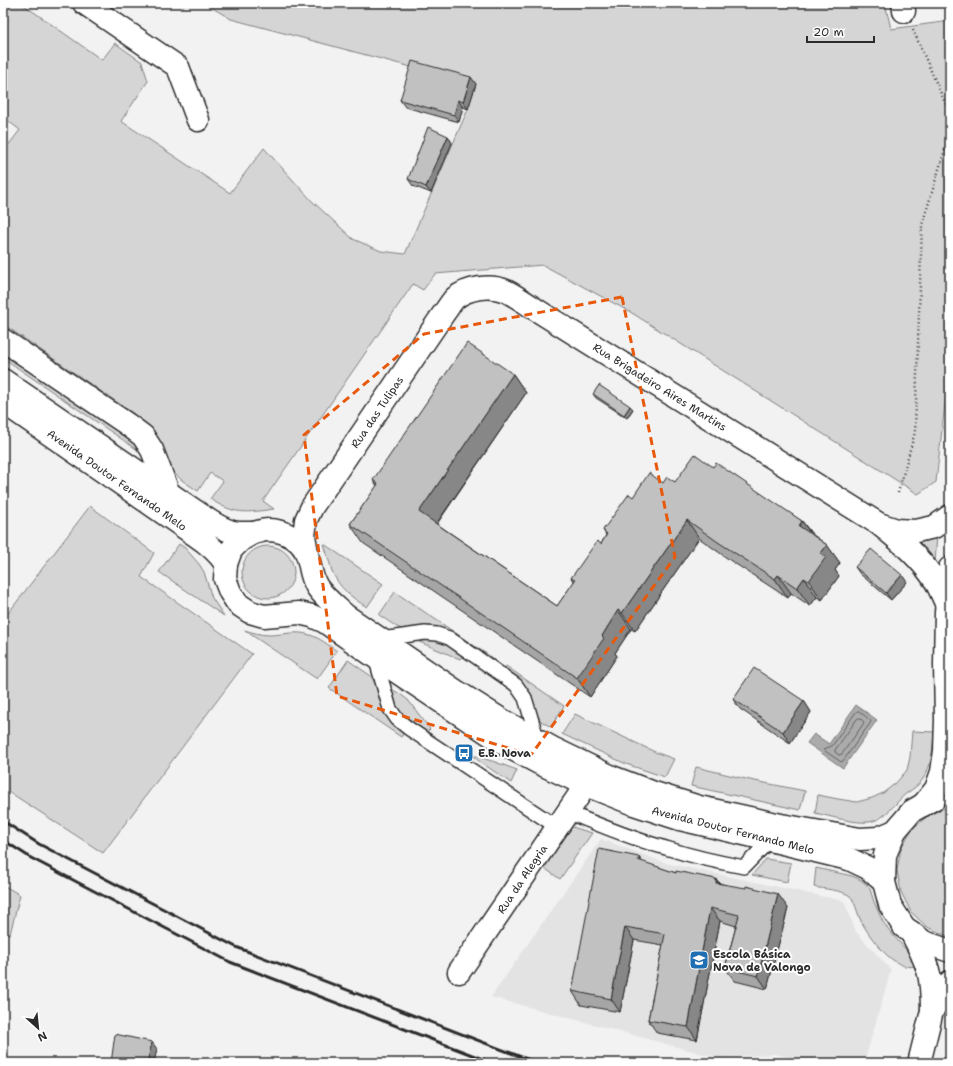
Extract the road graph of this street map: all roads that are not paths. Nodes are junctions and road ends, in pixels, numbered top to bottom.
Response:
1 (84, 3) edge
2 (198, 120) dead end
3 (442, 317) joint
4 (3, 340) edge
5 (3, 380) edge
6 (3, 402) edge
7 (169, 494) junction
8 (312, 507) junction
9 (878, 524) junction
10 (945, 524) edge
11 (260, 531) junction
12 (307, 553) junction
13 (226, 564) junction
14 (950, 568) edge
15 (311, 574) junction
16 (947, 604) junction
17 (278, 614) junction
18 (378, 648) junction
19 (538, 741) junction
20 (586, 785) junction
21 (950, 795) edge
22 (923, 805) junction
23 (562, 820) junction
24 (895, 831) junction
25 (770, 840) junction
26 (884, 882) junction
27 (911, 932) junction
28 (950, 951) edge
29 (459, 972) dead end
30 (950, 982) edge
31 (932, 1011) junction
32 (919, 1063) edge

1 - 2 street
3 - 8 street, Rua das Tulipas
3 - 9 street, Rua Brigadeiro Aires Martins
4 - 7 street, Avenida Doutor Fernando Melo
5 - 7 street, Avenida Doutor Fernando Melo
6 - 13 street, Avenida Doutor Fernando Melo
7 - 11 street, Avenida Doutor Fernando Melo
8 - 11 street
8 - 12 street
9 - 10 street, Rua Brigadeiro Aires Martins
9 - 16 street, Rua Brigadeiro Aires Martins
11 - 12 street, Avenida Doutor Fernando Melo
11 - 13 street
12 - 15 street, Avenida Doutor Fernando Melo
13 - 17 street, Avenida Doutor Fernando Melo
14 - 16 street
15 - 17 street, Avenida Doutor Fernando Melo
15 - 18 street, Avenida Doutor Fernando Melo
16 - 22 street
17 - 18 street, Avenida Doutor Fernando Melo
18 - 19 street, Avenida Doutor Fernando Melo
18 - 19 lane
18 - 20 street, Avenida Doutor Fernando Melo
18 - 23 lane
19 - 24 street, Avenida Doutor Fernando Melo
20 - 23 street, Rua da Alegria
20 - 25 street, Avenida Doutor Fernando Melo
21 - 22 street
22 - 24 street
23 - 25 lane
23 - 29 street, Rua da Alegria
24 - 26 street
25 - 26 street, Avenida Doutor Fernando Melo
26 - 27 street
27 - 28 street
27 - 31 street
30 - 31 street
31 - 32 street

